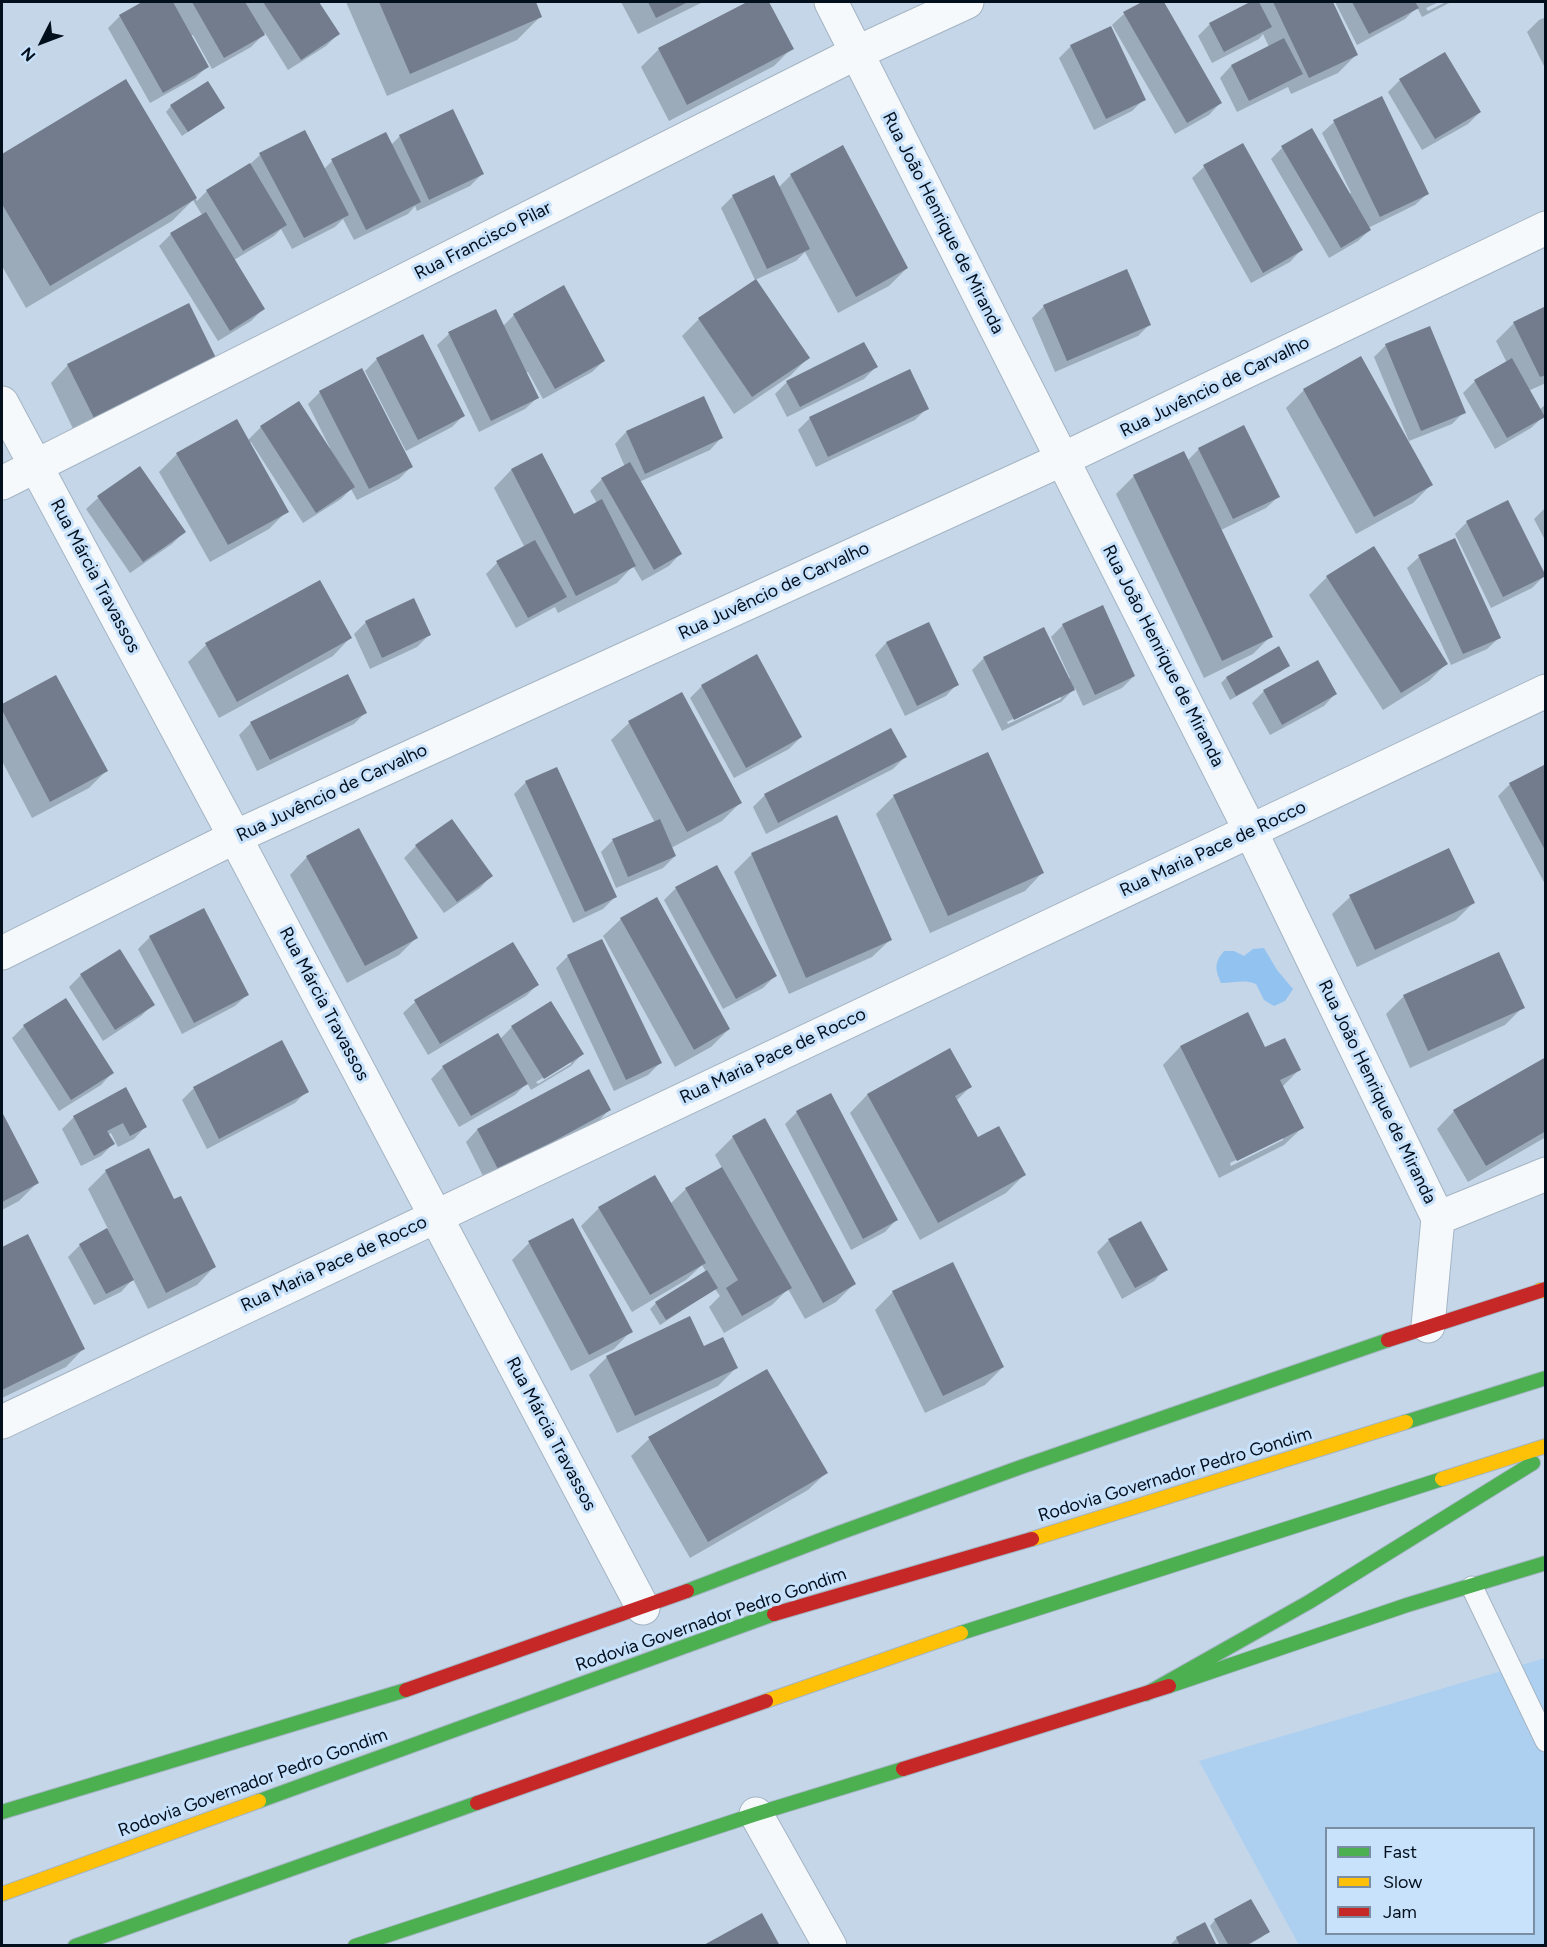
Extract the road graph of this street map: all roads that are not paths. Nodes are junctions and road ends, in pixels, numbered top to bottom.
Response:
1 (831, 2) edge
2 (967, 2) edge
3 (856, 53) junction
4 (1545, 228) edge
5 (2, 403) edge
6 (1064, 459) junction
7 (36, 466) junction
8 (2, 483) edge
9 (1545, 691) edge
10 (1251, 831) junction
11 (235, 837) junction
12 (2, 953) edge
13 (1545, 1174) edge
14 (436, 1215) junction
15 (1438, 1218) junction
16 (1544, 1290) edge
17 (1428, 1326) junction
18 (1545, 1378) edge
19 (2, 1422) edge
20 (1545, 1446) edge
21 (1545, 1455) edge
22 (1545, 1563) edge
23 (1472, 1587) junction
24 (643, 1608) junction
25 (1146, 1694) junction
26 (1545, 1741) edge
27 (2, 1812) edge
28 (756, 1814) junction
29 (2, 1894) edge
30 (75, 1946) edge
31 (355, 1946) edge
32 (830, 1946) edge

1 - 3 street, Rua João Henrique de Miranda
2 - 3 street, Rua Francisco Pilar
3 - 6 street, Rua João Henrique de Miranda
3 - 7 street, Rua Francisco Pilar
4 - 6 street, Rua Juvêncio de Carvalho
5 - 7 street, Rua Márcia Travassos
6 - 10 street, Rua João Henrique de Miranda
6 - 11 street, Rua Juvêncio de Carvalho
7 - 8 street, Rua Francisco Pilar
7 - 11 street, Rua Márcia Travassos
9 - 10 street, Rua Maria Pace de Rocco
10 - 14 street, Rua Maria Pace de Rocco
10 - 15 street, Rua João Henrique de Miranda
11 - 12 street, Rua Juvêncio de Carvalho
11 - 14 street, Rua Márcia Travassos
13 - 15 street
14 - 19 street, Rua Maria Pace de Rocco
14 - 24 street, Rua Márcia Travassos
15 - 17 street, Rua João Henrique de Miranda
16 - 17 main road
17 - 24 main road
18 - 29 main road, Rodovia Governador Pedro Gondim
20 - 30 main road
21 - 25 main road
22 - 23 main road
23 - 25 main road
23 - 26 lane
24 - 27 main road
25 - 28 main road
28 - 31 main road
28 - 32 street

